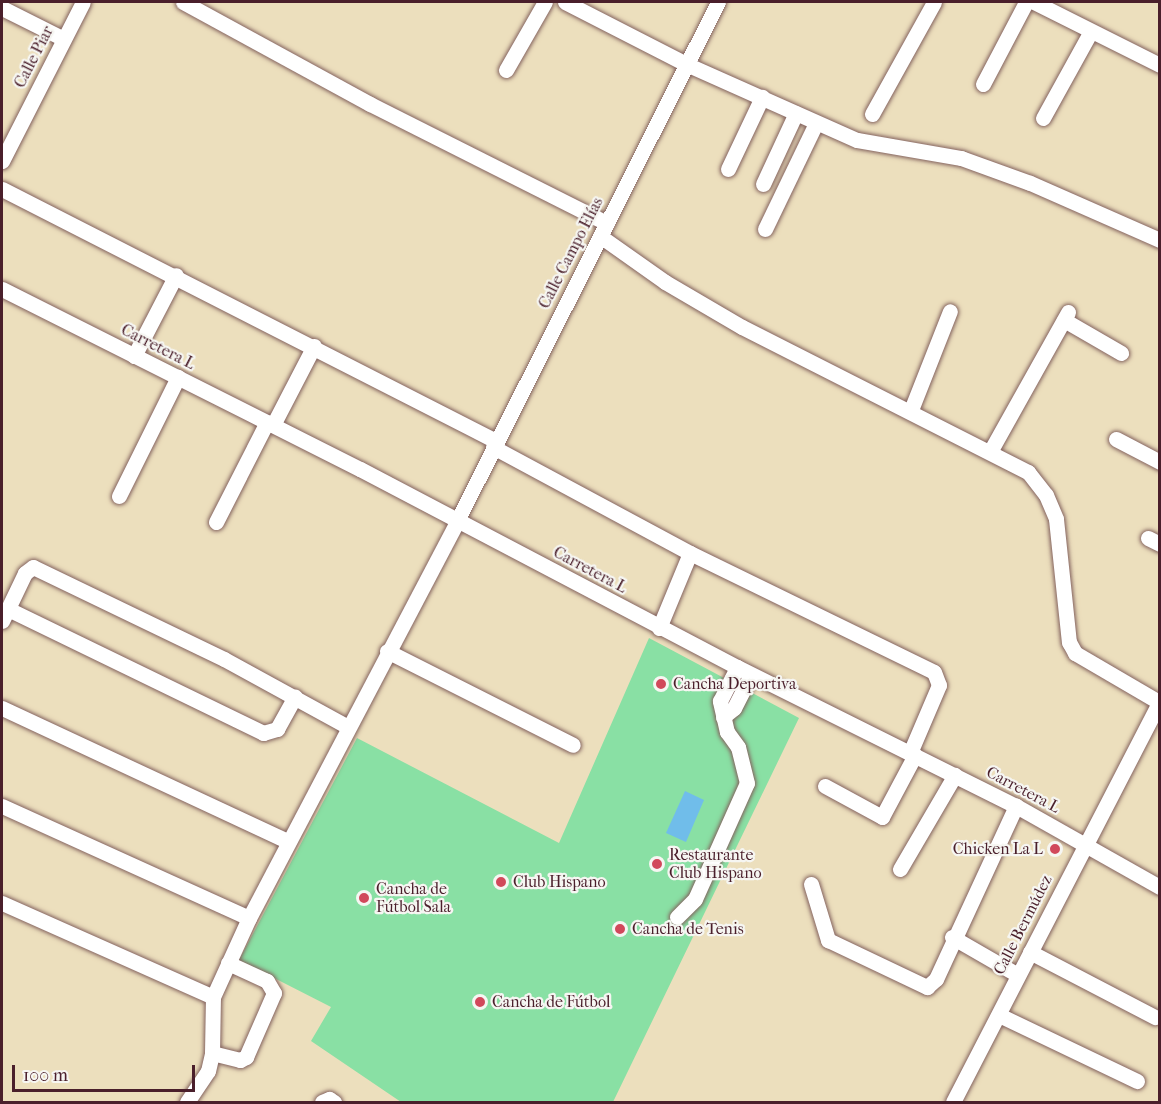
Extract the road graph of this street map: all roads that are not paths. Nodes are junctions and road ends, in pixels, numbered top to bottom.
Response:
1 (83, 2) edge
2 (183, 2) edge
3 (545, 2) edge
4 (565, 2) edge
5 (718, 2) edge
6 (934, 2) edge
7 (1026, 2) edge
8 (1034, 2) edge
9 (2, 8) edge
10 (1090, 31) junction
11 (64, 39) junction
12 (686, 64) junction
13 (1160, 65) edge
14 (506, 70) dead end
15 (982, 84) dead end
16 (762, 97) junction
17 (796, 113) junction
18 (872, 114) dead end
19 (1043, 118) dead end
20 (816, 123) junction
21 (2, 161) edge
22 (728, 169) dead end
23 (764, 184) dead end
24 (2, 189) edge
25 (765, 229) dead end
26 (603, 230) junction
27 (1160, 240) edge
28 (176, 275) junction
29 (2, 289) edge
30 (950, 311) dead end
31 (314, 346) junction
32 (1122, 353) dead end
33 (134, 356) junction
34 (178, 377) junction
35 (911, 410) junction
36 (270, 424) junction
37 (1116, 439) dead end
38 (495, 444) junction
39 (991, 450) junction
40 (1160, 462) edge
41 (119, 496) dead end
42 (457, 521) junction
43 (216, 522) dead end
44 (690, 553) junction
45 (5, 615) edge
46 (659, 628) junction
47 (387, 651) junction
48 (737, 668) junction
49 (751, 675) junction
50 (295, 697) junction
51 (1158, 707) edge
52 (2, 708) edge
53 (723, 717) junction
54 (348, 727) junction
55 (573, 745) dead end
56 (913, 754) junction
57 (955, 775) junction
58 (825, 786) dead end
59 (2, 806) edge
60 (1016, 806) junction
61 (287, 841) junction
62 (1085, 844) junction
63 (900, 869) dead end
64 (811, 884) dead end
65 (1160, 887) edge
66 (2, 903) edge
67 (677, 917) dead end
68 (249, 918) junction
69 (952, 937) junction
70 (1030, 952) junction
71 (228, 963) junction
72 (1018, 975) junction
73 (213, 997) junction
74 (999, 1015) junction
75 (1155, 1017) dead end
76 (212, 1053) junction
77 (1137, 1081) dead end
78 (187, 1102) edge
79 (322, 1102) edge
80 (334, 1102) edge
81 (953, 1102) edge

1 - 11 street, Calle Piar
2 - 26 street
3 - 14 street
4 - 12 street
5 - 12 street, Calle Campo Elías
6 - 18 street
7 - 15 street
8 - 10 street
9 - 11 street
10 - 13 street
10 - 19 street
11 - 21 street, Calle Piar
12 - 16 street
12 - 26 street, Calle Campo Elías
16 - 17 street
16 - 22 street
17 - 20 street
17 - 23 street
20 - 25 street
20 - 27 street
24 - 28 street
26 - 35 street
26 - 38 street, Calle Campo Elías
28 - 31 street
28 - 33 street
29 - 33 street, Carretera L
30 - 35 street
31 - 36 street
31 - 38 street
32 - 39 street
33 - 34 street, Carretera L
34 - 36 street, Carretera L
34 - 41 street
35 - 39 street
36 - 42 street, Carretera L
36 - 43 street
37 - 40 street
38 - 42 street, Calle Campo Elías
38 - 44 street
39 - 51 street
42 - 46 street, Carretera L
42 - 47 street, Calle Campo Elías
44 - 46 street
44 - 56 street
45 - 50 street
45 - 50 street
46 - 48 street, Carretera L
47 - 54 street, Calle Campo Elías
47 - 55 street
48 - 49 street, Carretera L
48 - 53 street
49 - 53 street
49 - 56 street, Carretera L
50 - 54 street
51 - 62 street, Calle Bermúdez
52 - 61 street
53 - 67 street
54 - 61 street, Calle Campo Elías
56 - 57 street, Carretera L
56 - 58 street
57 - 60 street, Carretera L
57 - 63 street
59 - 68 street
60 - 62 street, Carretera L
60 - 69 street
61 - 68 street, Calle Campo Elías
62 - 65 street, Carretera L
62 - 70 street, Calle Bermúdez
64 - 69 street
66 - 73 street
68 - 71 street, Calle Campo Elías
69 - 72 street
70 - 72 street, Calle Bermúdez
70 - 75 street
71 - 73 street, Calle Campo Elías
71 - 76 street
72 - 74 street, Calle Bermúdez
73 - 76 street
74 - 77 street
74 - 81 street, Calle Bermúdez
76 - 78 street
79 - 80 street

